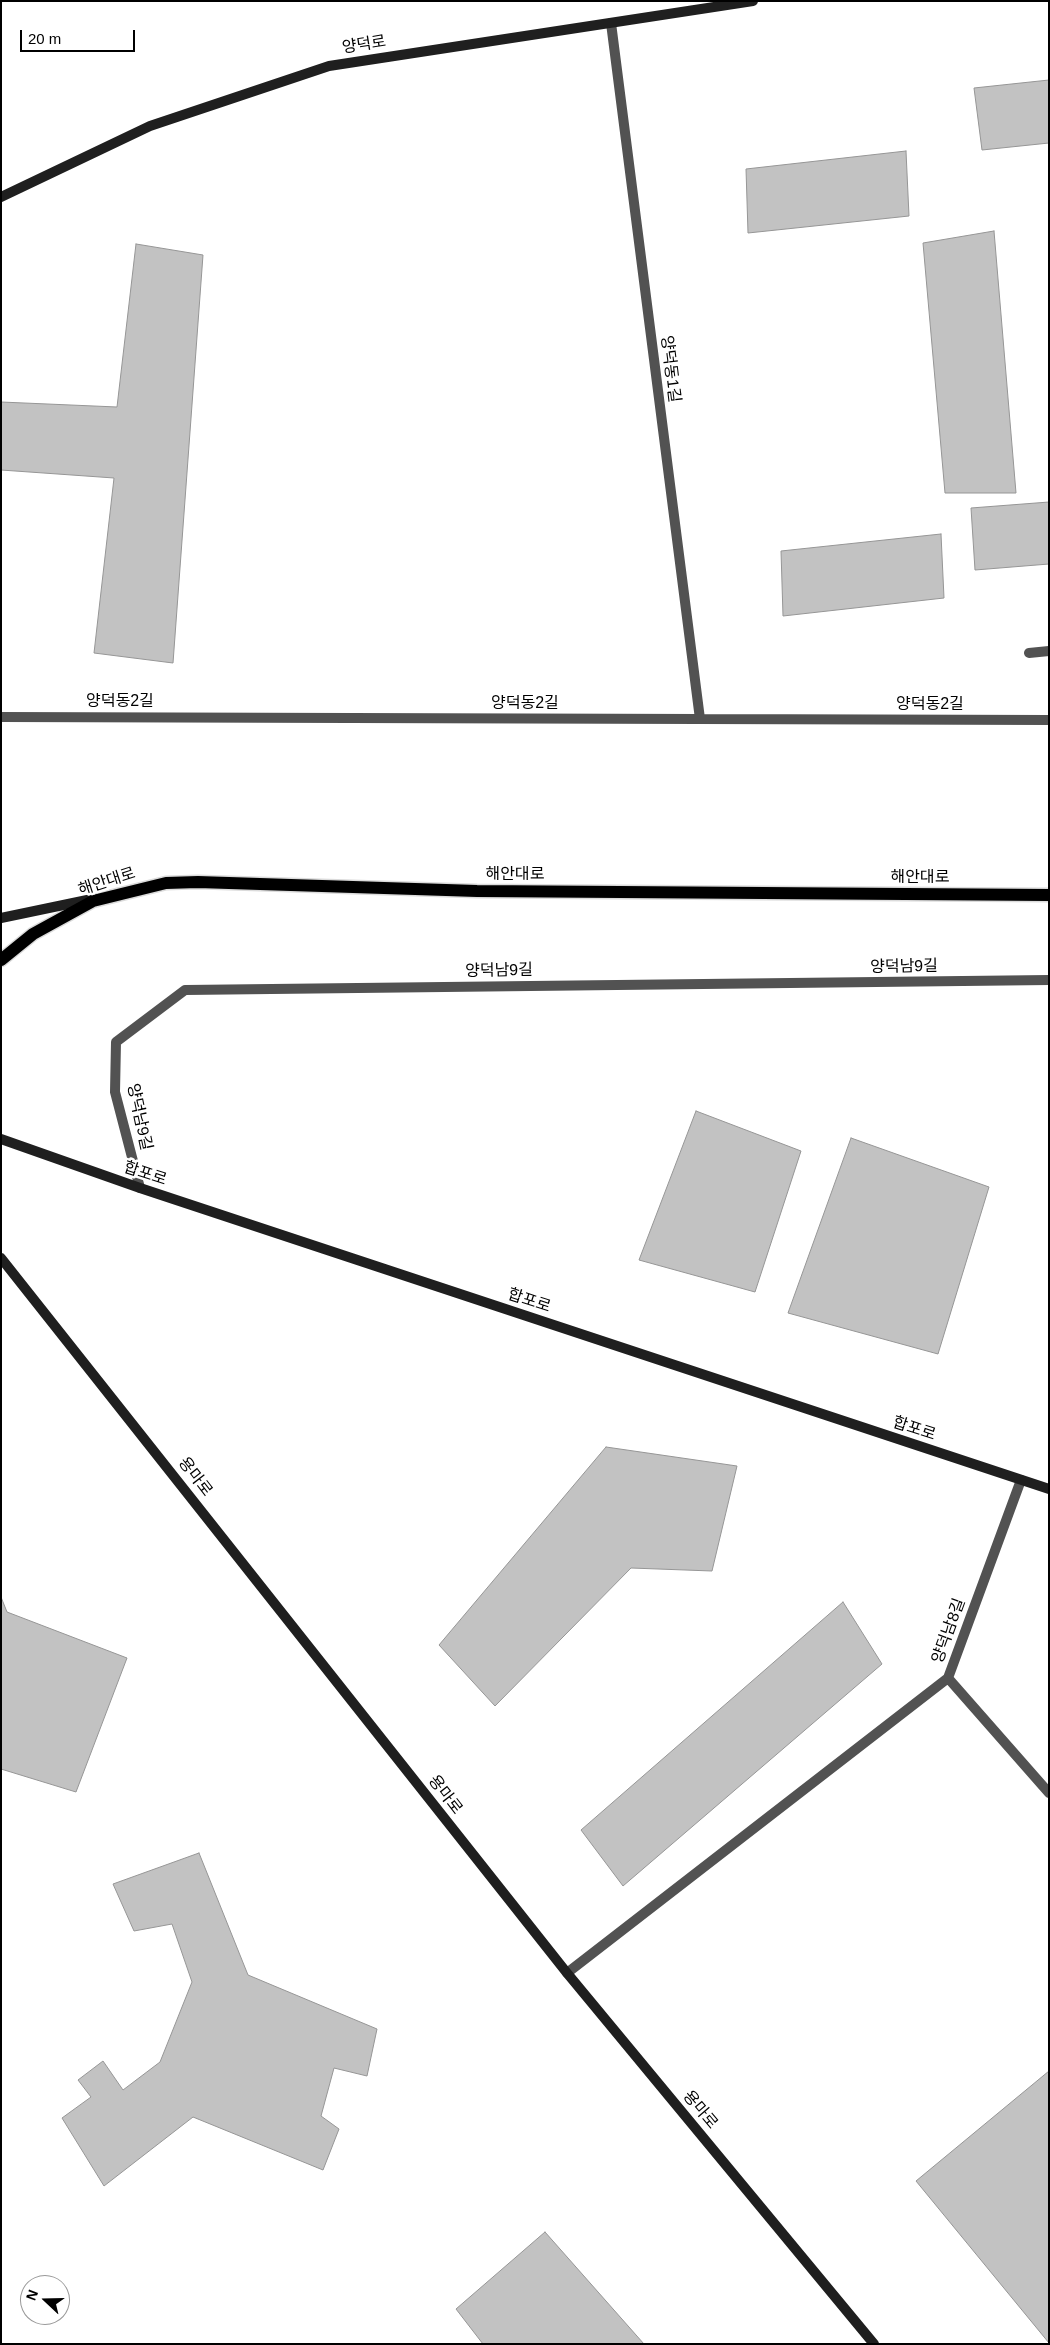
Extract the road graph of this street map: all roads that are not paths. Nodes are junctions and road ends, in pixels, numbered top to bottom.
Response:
1 (753, 1) edge
2 (611, 23) junction
3 (1, 197) edge
4 (1049, 651) edge
5 (1029, 653) dead end
6 (1, 717) edge
7 (700, 719) junction
8 (1049, 720) edge
9 (115, 894) junction
10 (1049, 895) edge
11 (1, 918) edge
12 (1, 960) edge
13 (1049, 980) edge
14 (1, 1139) edge
15 (140, 1188) junction
16 (1, 1258) edge
17 (1, 1265) edge
18 (23, 1284) junction
19 (1021, 1480) junction
20 (1049, 1489) edge
21 (948, 1678) junction
22 (1049, 1793) edge
23 (567, 1973) junction
24 (874, 2344) edge

1 - 2 main road, 양덕로
2 - 3 main road, 양덕로
2 - 7 street, 양덕동1길
4 - 5 street
6 - 7 street, 양덕동2길
7 - 8 street, 양덕동2길
9 - 10 main road, 해안대로
9 - 11 main road
9 - 12 main road, 해안대로
13 - 15 street, 양덕남9길
14 - 15 main road, 합포로
15 - 19 main road, 합포로
16 - 18 main road, 용마로
17 - 18 main road
18 - 23 main road, 용마로
19 - 20 main road, 합포로
19 - 21 street, 양덕남8길
21 - 22 street, 양덕남8길
21 - 23 street
23 - 24 main road, 용마로

